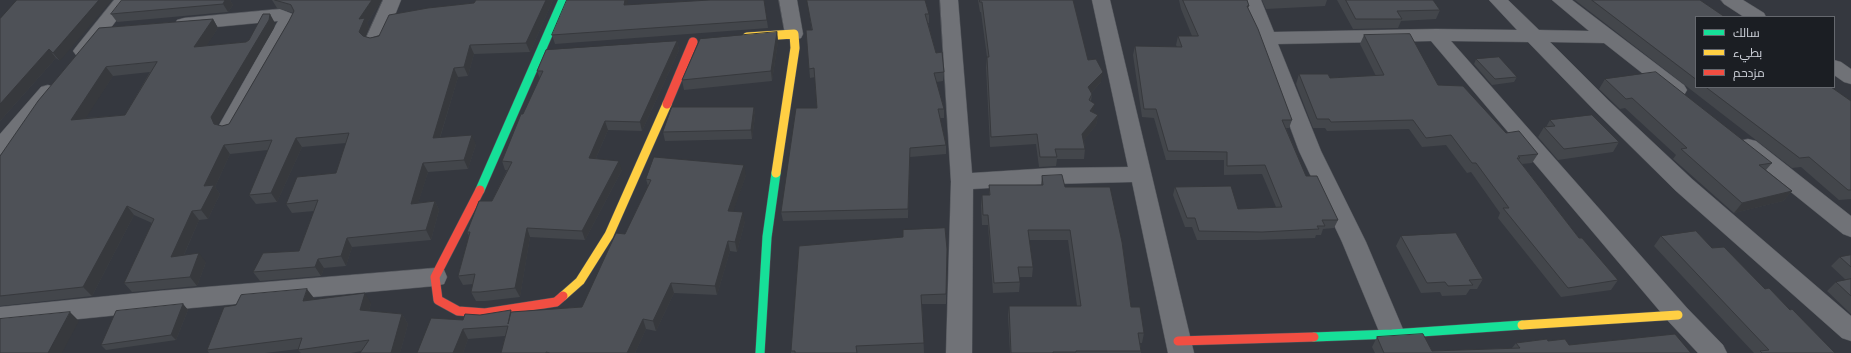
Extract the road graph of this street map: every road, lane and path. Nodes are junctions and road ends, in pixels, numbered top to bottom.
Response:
1 (123, 0) edge
2 (392, 0) edge
3 (563, 0) edge
4 (788, 0) edge
5 (949, 0) edge
6 (1101, 0) edge
7 (1252, 0) edge
8 (1498, 0) edge
9 (1561, 0) edge
10 (1730, 0) edge
11 (1755, 16) edge
12 (163, 26) edge
13 (123, 29) edge
14 (99, 31) junction
15 (794, 34) junction
16 (1436, 35) junction
17 (1535, 36) junction
18 (1609, 37) junction
19 (739, 38) edge
20 (1267, 38) junction
21 (374, 40) edge
22 (693, 42) dead end
23 (1835, 67) edge
24 (1851, 78) edge
25 (1690, 101) edge
26 (228, 127) edge
27 (1734, 135) edge
28 (0, 148) edge
29 (1140, 174) junction
30 (962, 182) junction
31 (1851, 228) edge
32 (435, 276) junction
33 (1678, 315) junction
34 (0, 317) edge
35 (1851, 331) edge
36 (1392, 334) junction
37 (1179, 347) edge
38 (760, 353) edge
39 (959, 353) edge
40 (1714, 353) edge

1 - 14 street
2 - 21 street
3 - 32 street
4 - 15 street
5 - 30 street
6 - 29 street
7 - 20 street
8 - 17 street
9 - 18 street
10 - 11 street
12 - 26 street
13 - 14 street
14 - 28 street
15 - 19 street
15 - 38 street
16 - 17 street
16 - 20 street
16 - 33 street
17 - 18 street
17 - 35 street
18 - 25 street
20 - 36 street
22 - 32 street
23 - 24 street
27 - 31 street
29 - 30 street
29 - 37 street
30 - 39 street
32 - 34 street
33 - 36 street
33 - 40 street
36 - 37 street

